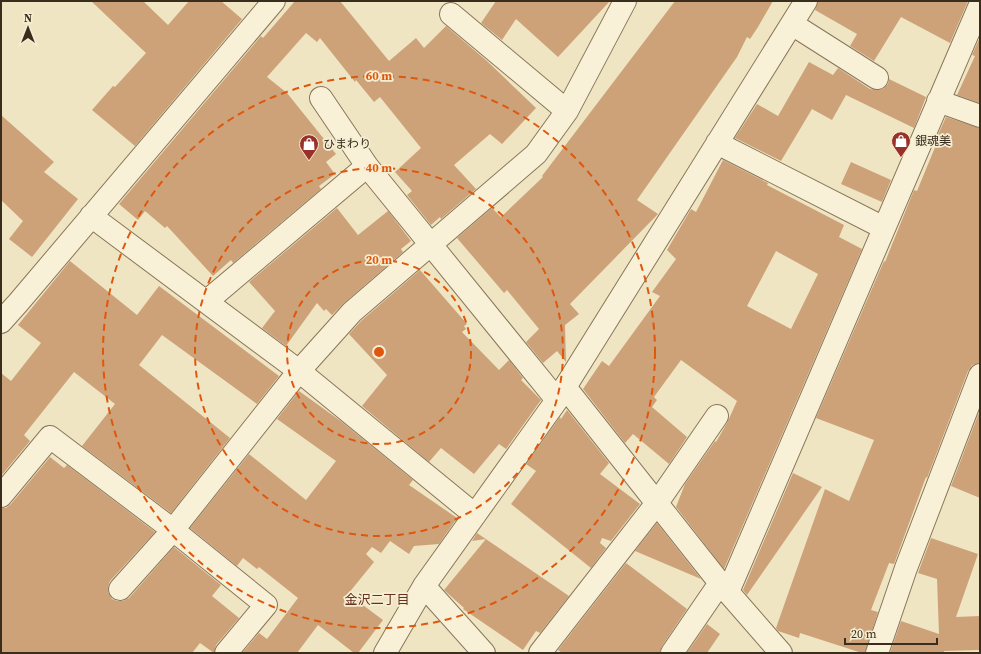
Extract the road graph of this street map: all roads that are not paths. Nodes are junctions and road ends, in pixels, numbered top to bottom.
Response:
1 (274, 1) edge
2 (625, 1) edge
3 (806, 1) edge
4 (980, 5) edge
5 (451, 14) dead end
6 (792, 24) junction
7 (877, 78) dead end
8 (321, 98) dead end
9 (938, 101) junction
10 (567, 111) junction
11 (980, 116) edge
12 (717, 144) junction
13 (367, 166) junction
14 (91, 216) junction
15 (884, 228) junction
16 (431, 244) junction
17 (207, 301) junction
18 (1, 322) edge
19 (299, 372) junction
20 (980, 375) edge
21 (561, 393) junction
22 (717, 416) dead end
23 (1, 496) edge
24 (657, 503) junction
25 (475, 515) junction
26 (173, 530) junction
27 (424, 586) junction
28 (724, 587) junction
29 (120, 589) dead end
30 (226, 653) edge
31 (385, 653) edge
32 (484, 653) edge
33 (540, 653) edge
34 (672, 653) edge
35 (781, 653) edge
36 (877, 653) edge

1 - 14 street
2 - 10 street
3 - 6 street
4 - 9 street
5 - 10 street
6 - 7 street
6 - 12 street
8 - 13 street
9 - 11 street
9 - 15 street
10 - 16 street
12 - 15 street
12 - 21 street
13 - 16 street
13 - 17 street
14 - 17 street
14 - 18 street
15 - 28 street
16 - 19 street
16 - 21 street
17 - 19 street
19 - 25 street
19 - 26 street
20 - 36 street
21 - 24 street
21 - 25 street
22 - 24 street
23 - 26 street
24 - 28 street
24 - 33 street
25 - 27 street
26 - 29 street
26 - 30 street
27 - 31 street
27 - 32 street
28 - 34 street
28 - 35 street

